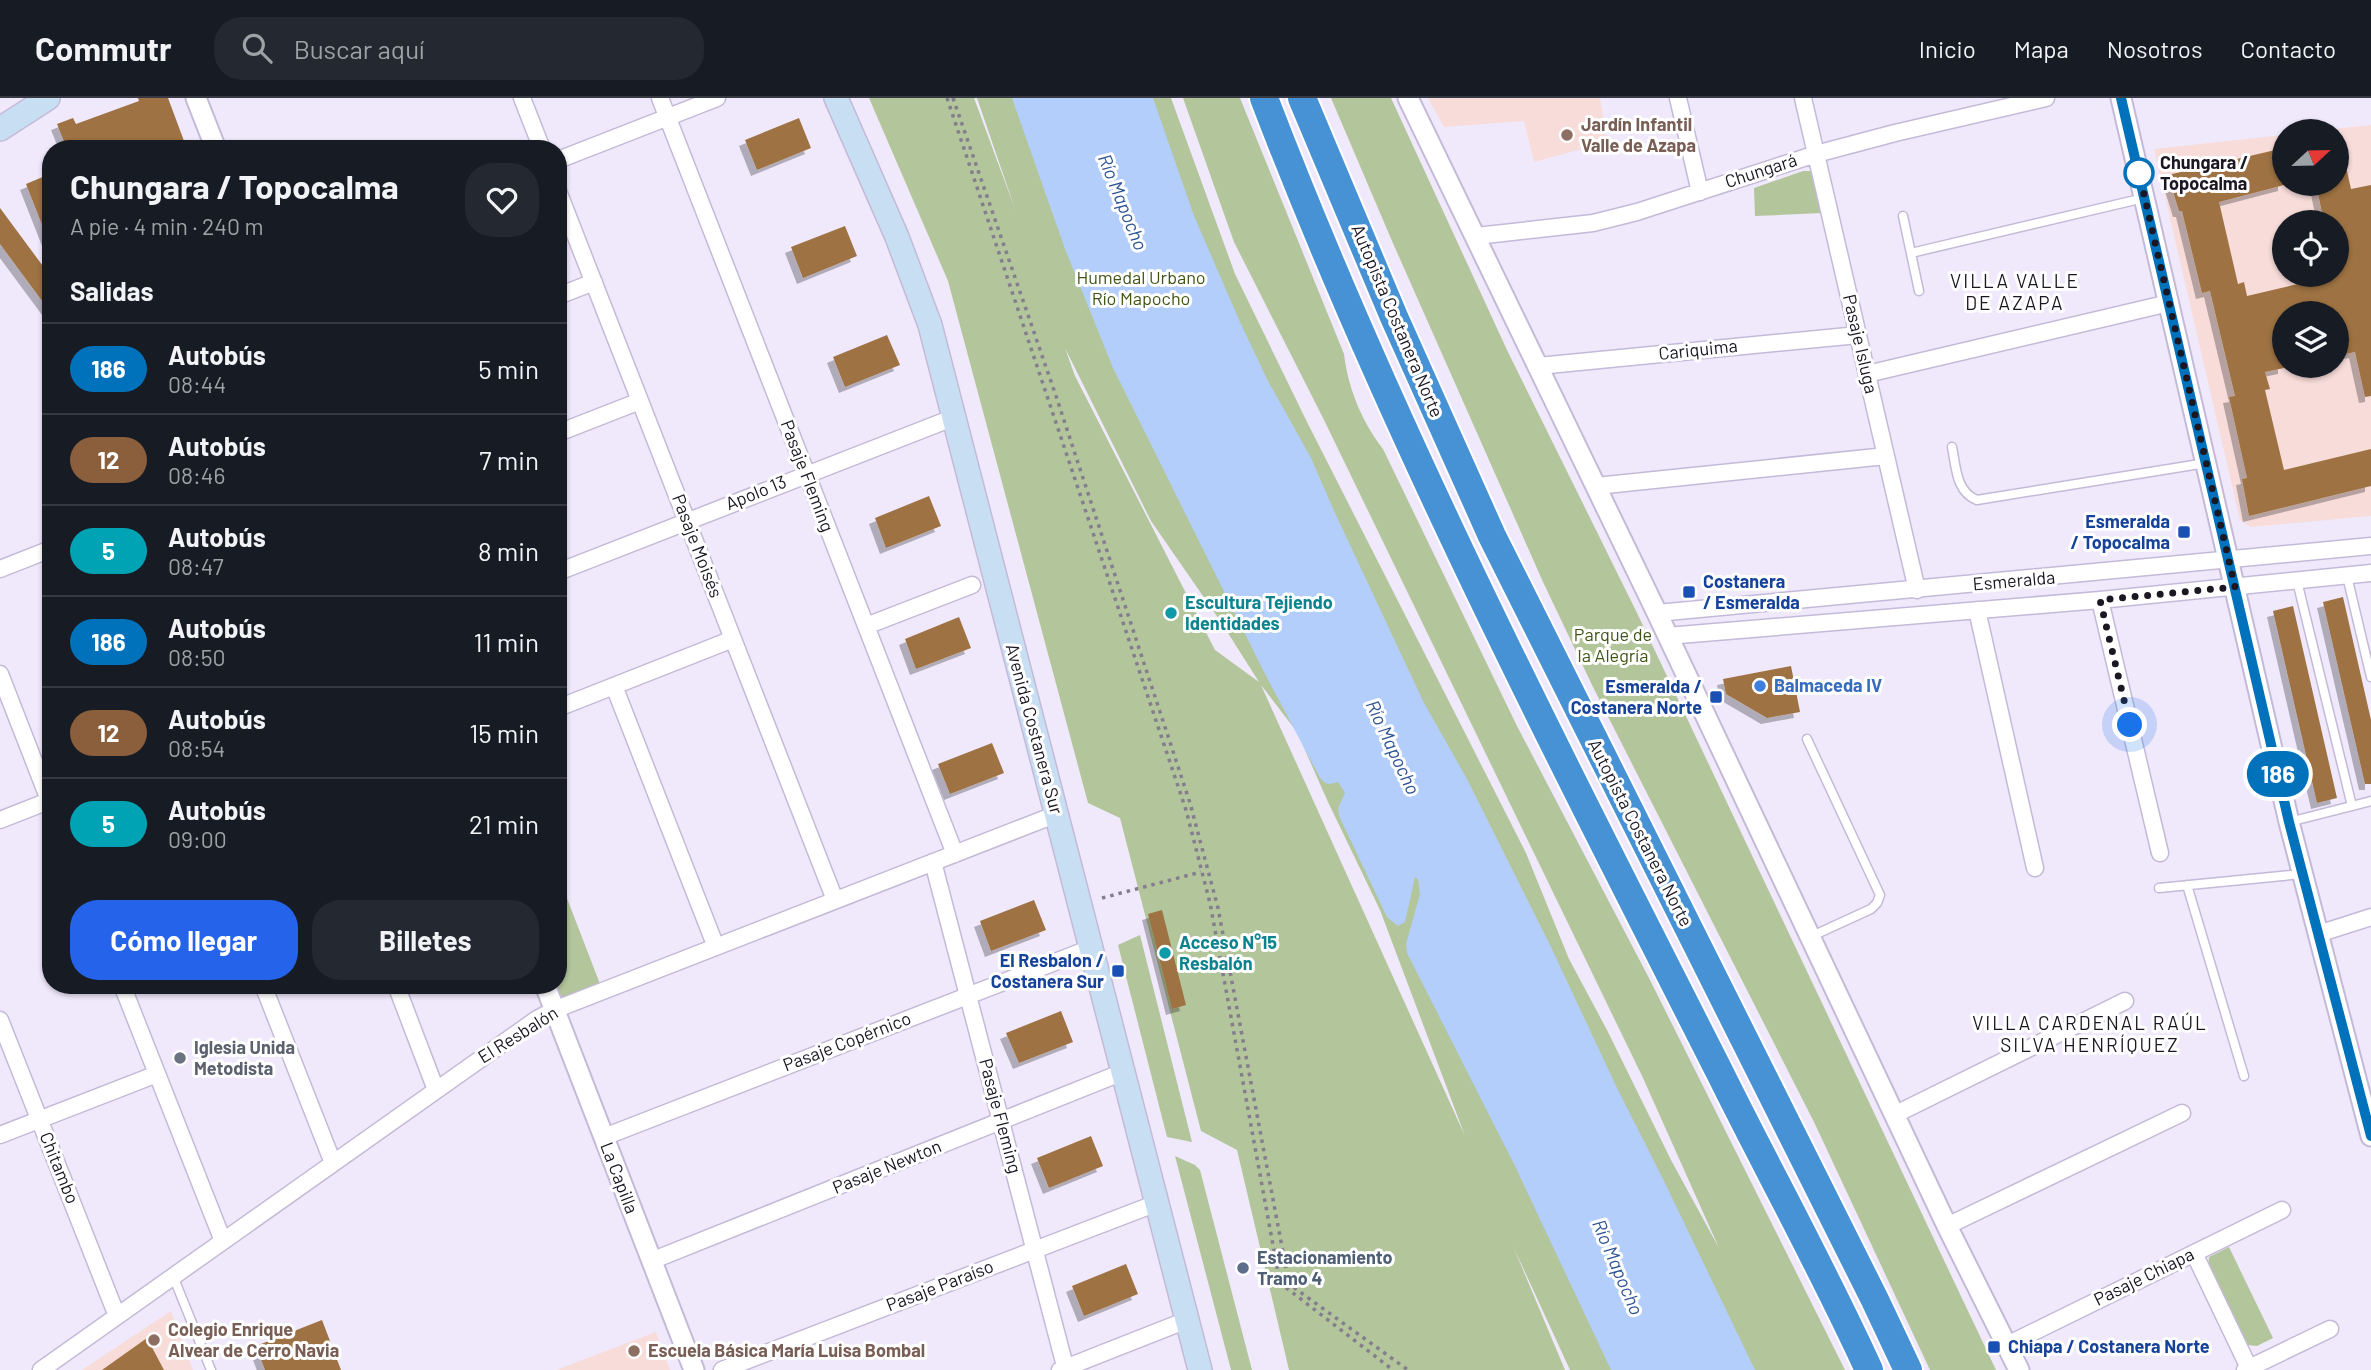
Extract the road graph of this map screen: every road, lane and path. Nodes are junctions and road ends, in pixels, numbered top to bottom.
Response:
1 (48, 98) edge
2 (196, 98) edge
3 (522, 98) edge
4 (660, 98) edge
5 (717, 98) edge
6 (836, 98) edge
7 (947, 98) edge
8 (953, 98) edge
9 (1264, 98) edge
10 (1302, 98) edge
11 (1408, 98) edge
12 (1678, 98) edge
13 (1803, 98) edge
14 (2046, 98) edge
15 (2121, 98) edge
16 (668, 117) junction
17 (0, 130) edge
18 (212, 140) edge
19 (538, 140) edge
20 (1816, 153) junction
21 (567, 156) edge
22 (1700, 192) junction
23 (2144, 198) junction
24 (567, 214) edge
25 (1903, 216) dead end
26 (1476, 236) junction
27 (1911, 253) junction
28 (594, 282) junction
29 (1919, 291) dead end
30 (567, 292) edge
31 (2169, 303) junction
32 (1858, 335) junction
33 (1538, 366) junction
34 (1867, 374) junction
35 (640, 401) junction
36 (955, 417) junction
37 (567, 429) edge
38 (1952, 447) dead end
39 (1886, 456) junction
40 (2206, 463) junction
41 (806, 473) junction
42 (1596, 486) junction
43 (687, 521) junction
44 (2371, 547) edge
45 (42, 553) edge
46 (2229, 561) junction
47 (567, 568) edge
48 (0, 569) edge
49 (2371, 573) edge
50 (2347, 576) junction
51 (2297, 581) junction
52 (972, 585) dead end
53 (2235, 587) junction
54 (1917, 590) junction
55 (2100, 600) junction
56 (1977, 610) junction
57 (1657, 613) junction
58 (866, 626) junction
59 (1667, 636) junction
60 (733, 639) junction
61 (0, 674) edge
62 (2371, 677) edge
63 (614, 686) junction
64 (567, 704) edge
65 (1807, 739) dead end
66 (42, 782) edge
67 (2371, 801) edge
68 (42, 805) edge
69 (2352, 806) junction
70 (1057, 814) junction
71 (0, 820) edge
72 (2289, 822) junction
73 (2160, 853) dead end
74 (955, 854) junction
75 (933, 862) junction
76 (2035, 868) dead end
77 (1208, 870) junction
78 (1202, 872) junction
79 (2302, 874) junction
80 (2188, 885) junction
81 (2159, 887) dead end
82 (1102, 898) dead end
83 (835, 900) junction
84 (2371, 917) edge
85 (2318, 934) junction
86 (1810, 938) junction
87 (716, 947) junction
88 (1091, 948) junction
89 (126, 994) edge
90 (267, 994) edge
91 (399, 994) edge
92 (549, 994) edge
93 (968, 996) junction
94 (2126, 1001) dead end
95 (555, 1010) junction
96 (0, 1020) edge
97 (1124, 1072) junction
98 (157, 1074) junction
99 (2244, 1076) dead end
100 (436, 1090) junction
101 (2182, 1113) dead end
102 (1894, 1115) junction
103 (40, 1120) junction
104 (1001, 1121) junction
105 (0, 1135) edge
106 (2371, 1136) edge
107 (604, 1137) junction
108 (333, 1163) junction
109 (1157, 1203) junction
110 (2282, 1210) dead end
111 (1947, 1226) junction
112 (223, 1241) junction
113 (1035, 1250) junction
114 (2194, 1253) junction
115 (652, 1261) junction
116 (173, 1276) junction
117 (117, 1316) junction
118 (1187, 1320) junction
119 (2330, 1329) dead end
120 (2007, 1345) junction
121 (1064, 1369) edge
122 (2248, 1369) edge
123 (41, 1370) edge
124 (211, 1370) edge
125 (694, 1370) edge
126 (722, 1370) edge
127 (1200, 1370) edge
128 (1393, 1370) edge
129 (1408, 1370) edge
130 (1869, 1370) edge
131 (1908, 1370) edge
132 (2019, 1370) edge

1 - 17 main road
2 - 18 street
3 - 19 street
4 - 16 street, Pasaje Fleming
5 - 16 street
6 - 36 main road, Avenida Costanera Sur
7 - 78 path
8 - 77 path
9 - 130 highway, Autopista Costanera Norte
10 - 131 highway, Autopista Costanera Norte
11 - 26 street
12 - 22 street
13 - 20 street, Pasaje Isluga
14 - 20 street, Chungará
15 - 23 street
16 - 21 street
16 - 41 street, Pasaje Fleming
20 - 22 street, Chungará
20 - 32 street, Pasaje Isluga
22 - 26 street, Chungará
23 - 27 lane
23 - 31 street
24 - 28 street, Pasaje Moisés
25 - 27 lane
26 - 33 street
27 - 29 lane
28 - 30 street
28 - 35 street, Pasaje Moisés
31 - 34 street
31 - 40 street
32 - 33 street, Cariquima
32 - 34 street, Pasaje Isluga
33 - 42 street
34 - 39 street, Pasaje Isluga
35 - 37 street
35 - 43 street, Pasaje Moisés
36 - 41 street, Apolo 13
36 - 70 main road, Avenida Costanera Sur
38 - 40 lane
39 - 42 street
39 - 54 street, Pasaje Isluga
40 - 46 street
41 - 43 street, Apolo 13
41 - 58 street, Pasaje Fleming
42 - 57 street
43 - 47 street, Apolo 13
43 - 60 street, Pasaje Moisés
44 - 46 street, Esmeralda
45 - 48 street
46 - 53 street
46 - 54 street, Esmeralda
49 - 50 street, Esmeralda
50 - 51 street, Esmeralda
50 - 62 lane
51 - 53 street, Esmeralda
51 - 69 lane
52 - 58 street
53 - 55 street, Esmeralda
53 - 72 street
54 - 57 street, Esmeralda
55 - 56 street, Esmeralda
55 - 73 street
56 - 59 street, Esmeralda
56 - 76 street
57 - 59 street
58 - 74 street, Pasaje Fleming
59 - 86 street
60 - 63 street
60 - 83 street, Pasaje Moisés
61 - 66 street
63 - 64 street
63 - 87 street
65 - 86 lane
67 - 69 lane
68 - 71 street
69 - 72 lane
70 - 74 street, El Resbalón
70 - 88 main road, Avenida Costanera Sur
72 - 79 street
74 - 75 street, El Resbalón
75 - 83 street, El Resbalón
75 - 93 street, Pasaje Fleming
77 - 78 path
77 - 129 path
78 - 82 path
78 - 128 path
79 - 80 lane
79 - 85 street
80 - 81 lane
80 - 99 lane
83 - 87 street, El Resbalón
84 - 85 street
85 - 106 street
86 - 102 street
87 - 95 street, El Resbalón
88 - 93 street, Pasaje Copérnico
88 - 97 main road, Avenida Costanera Sur
89 - 98 street
90 - 108 street
91 - 100 street
92 - 95 street, La Capilla
93 - 104 street, Pasaje Fleming
93 - 107 street, Pasaje Copérnico
94 - 102 street
95 - 100 street, El Resbalón
95 - 107 street, La Capilla
96 - 103 street, Chitambo
97 - 104 street, Pasaje Newton
97 - 109 main road, Avenida Costanera Sur
98 - 103 street
98 - 112 street
100 - 108 street, El Resbalón
101 - 111 street
102 - 111 street
103 - 105 street
103 - 117 street, Chitambo
104 - 113 street, Pasaje Fleming
104 - 115 street, Pasaje Newton
107 - 115 street, La Capilla
108 - 112 street, El Resbalón
109 - 113 street, Pasaje Paraíso
109 - 118 main road, Avenida Costanera Sur
110 - 114 street, Pasaje Chiapa
111 - 120 street
112 - 116 street, El Resbalón
113 - 121 street, Pasaje Fleming
113 - 126 street, Pasaje Paraíso
114 - 120 street, Pasaje Chiapa
114 - 122 street
115 - 125 street, La Capilla
116 - 117 street, El Resbalón
116 - 124 lane
117 - 123 street, El Resbalón
118 - 121 street
118 - 127 main road, Avenida Costanera Sur
119 - 122 street
120 - 132 street

